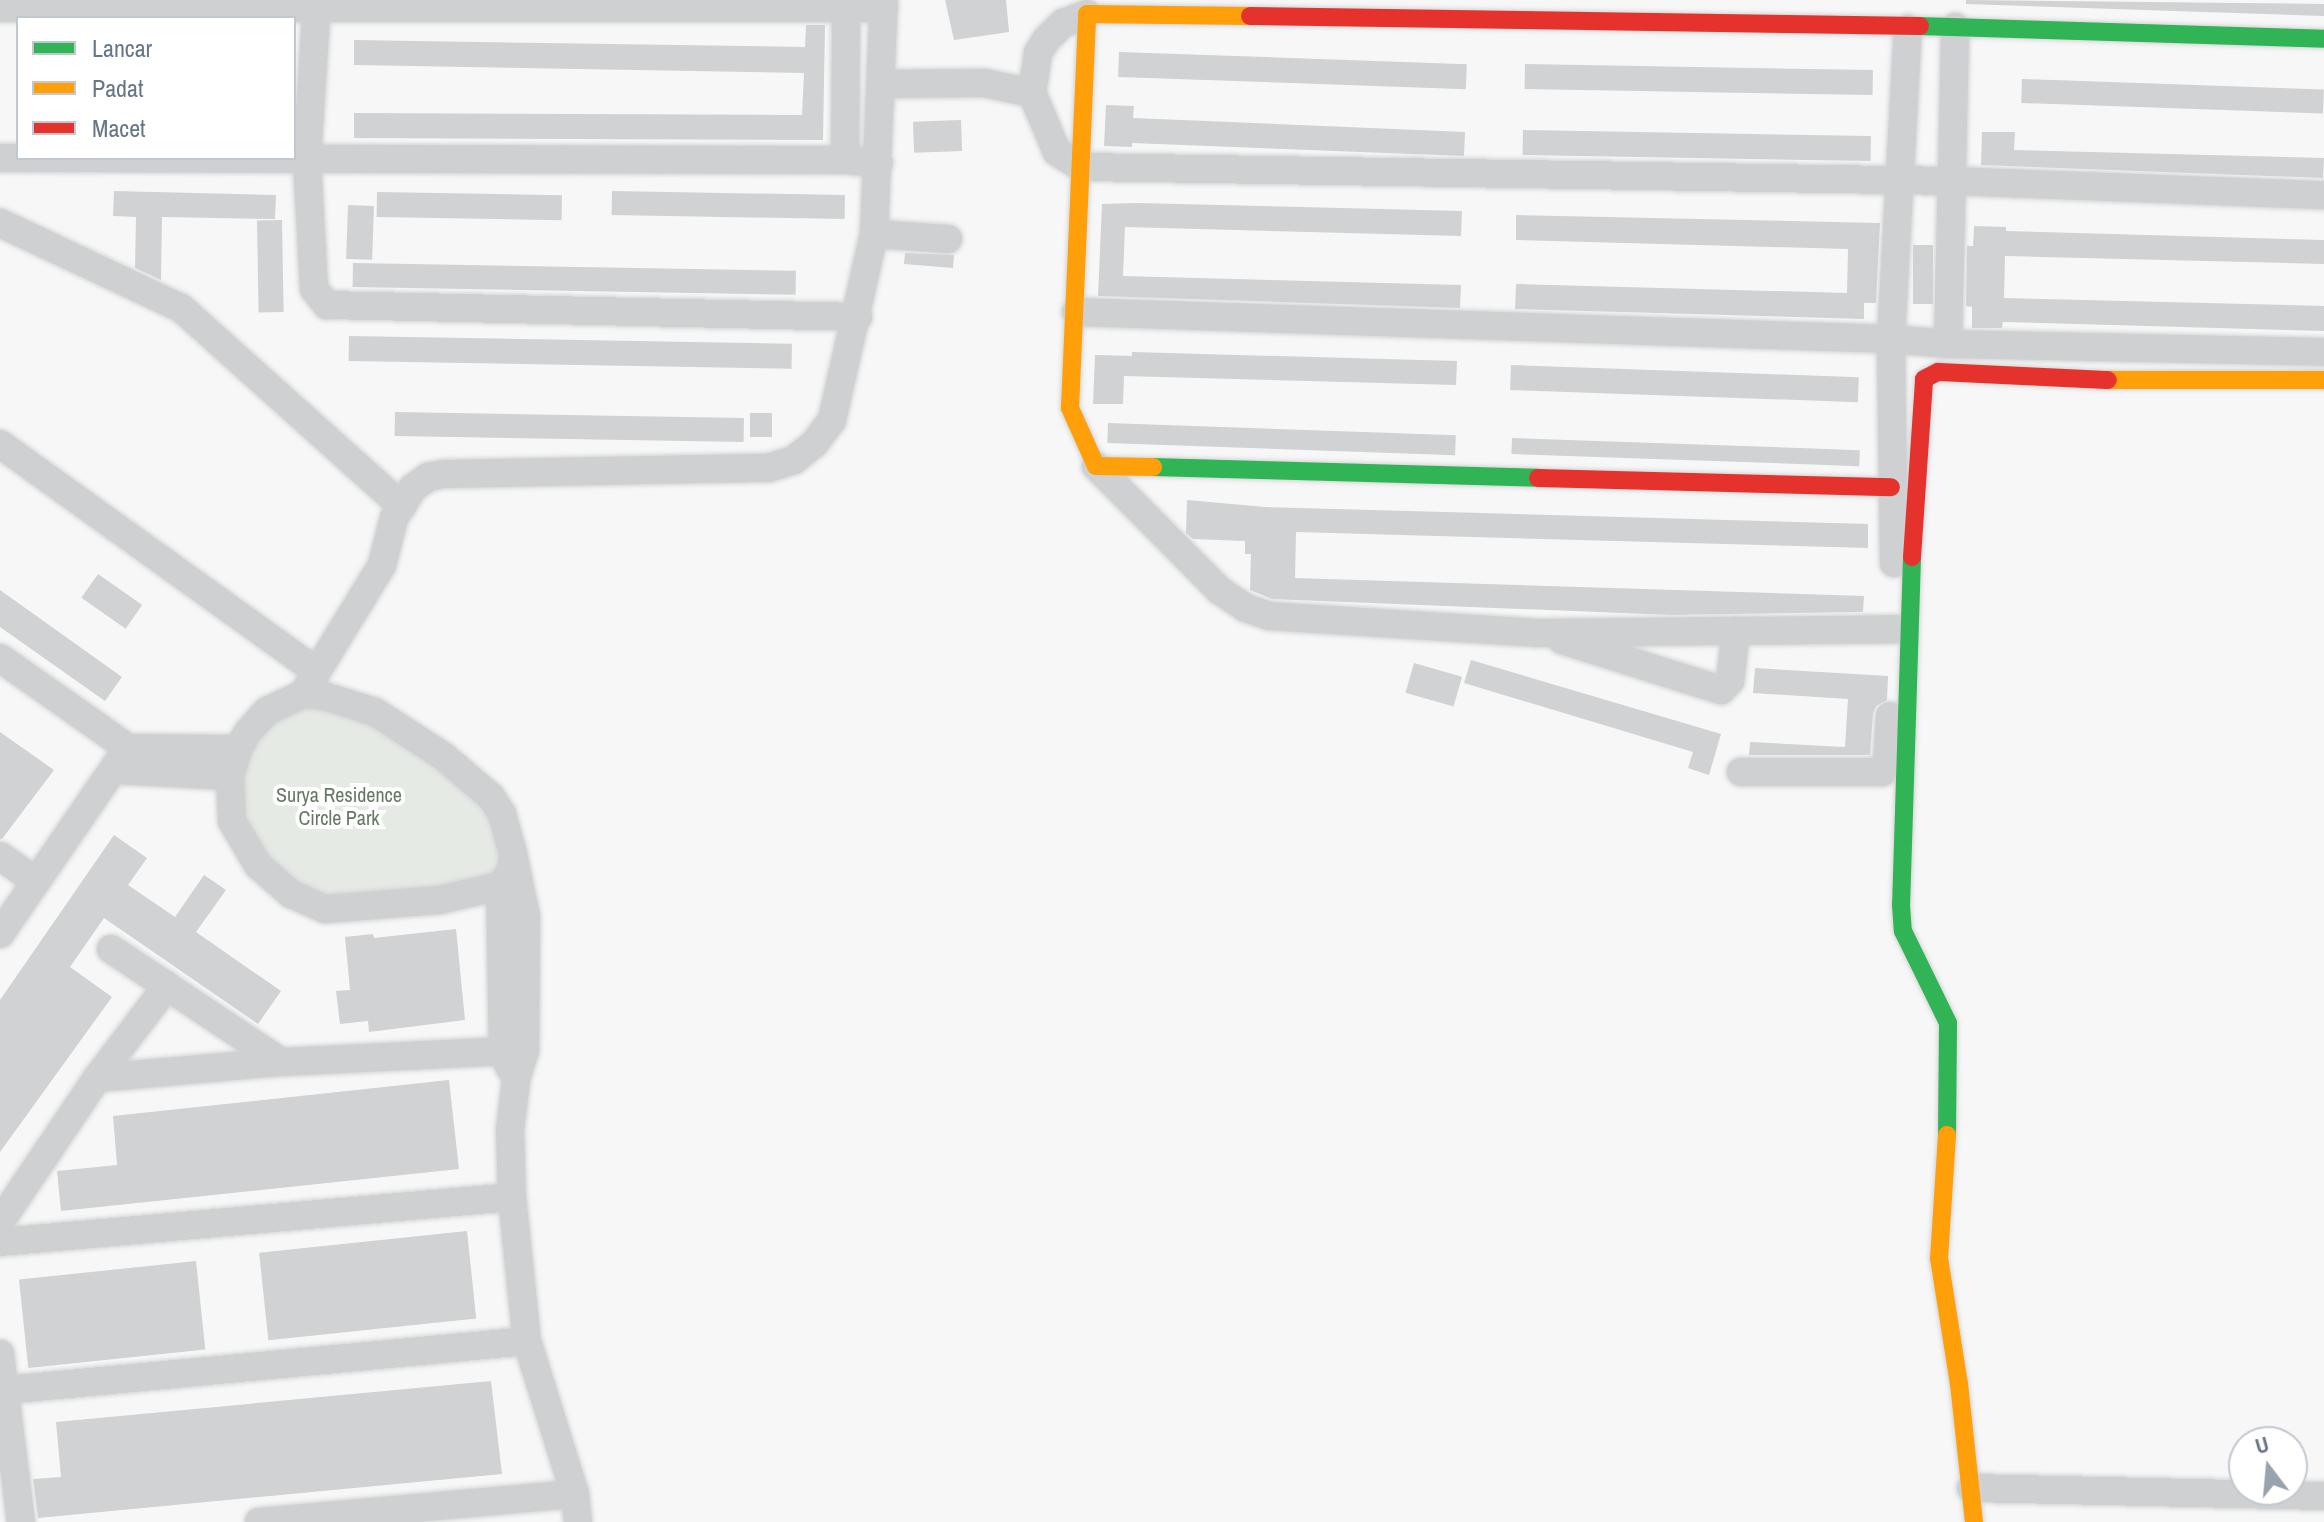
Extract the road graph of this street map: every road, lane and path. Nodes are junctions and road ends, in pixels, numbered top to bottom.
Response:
1 (317, 3) edge
2 (884, 4) edge
3 (846, 7) junction
4 (0, 8) edge
5 (1087, 14) junction
6 (1955, 27) junction
7 (1908, 28) junction
8 (2324, 39) edge
9 (883, 84) junction
10 (1032, 93) junction
11 (296, 160) edge
12 (307, 160) junction
13 (845, 160) junction
14 (879, 163) junction
15 (1081, 167) junction
16 (1953, 181) junction
17 (1901, 183) junction
18 (2324, 195) edge
19 (0, 223) edge
20 (874, 234) junction
21 (948, 239) dead end
22 (1076, 312) junction
23 (858, 317) junction
24 (1891, 339) junction
25 (1948, 344) junction
26 (2324, 352) edge
27 (2324, 380) edge
28 (0, 444) edge
29 (1096, 466) junction
30 (1891, 487) junction
31 (398, 512) junction
32 (1896, 629) junction
33 (1736, 630) junction
34 (1538, 633) junction
35 (0, 658) edge
36 (310, 683) junction
37 (121, 759) junction
38 (234, 763) junction
39 (1741, 772) dead end
40 (0, 856) edge
41 (35, 881) junction
42 (508, 902) junction
43 (0, 934) edge
44 (111, 949) dead end
45 (167, 986) junction
46 (514, 1051) junction
47 (281, 1062) junction
48 (97, 1078) junction
49 (512, 1197) junction
50 (0, 1222) edge
51 (0, 1242) edge
52 (527, 1341) junction
53 (0, 1354) edge
54 (5, 1390) junction
55 (1971, 1488) junction
56 (2324, 1496) edge
57 (576, 1508) edge
58 (21, 1522) edge
59 (259, 1522) edge
60 (1974, 1522) edge

1 - 3 street
1 - 4 street
1 - 12 street
2 - 3 street
2 - 9 street
3 - 13 street
5 - 7 street
5 - 10 street
5 - 15 street
6 - 7 street
6 - 8 street
6 - 16 street
7 - 17 street
9 - 10 street
9 - 14 street
10 - 15 street
11 - 12 street
12 - 13 street
12 - 23 street
13 - 14 street
14 - 20 street
15 - 17 street
15 - 22 street
16 - 17 street
16 - 18 street
16 - 25 street
17 - 24 street
19 - 31 street
20 - 21 street
20 - 23 street
22 - 24 street
22 - 29 street
23 - 31 street
24 - 25 street
24 - 30 street
25 - 26 street
27 - 55 street
28 - 36 street
29 - 30 street
29 - 34 street
30 - 32 street
31 - 36 street
32 - 33 street
32 - 39 street
33 - 34 street
33 - 34 street
35 - 37 street
36 - 38 street
36 - 42 street
37 - 38 street
37 - 41 street
38 - 42 street
40 - 41 street
41 - 43 street
42 - 46 street
44 - 45 street
45 - 47 street
45 - 48 street
46 - 47 street
46 - 49 street
47 - 48 street
48 - 50 street
49 - 51 street
49 - 52 street
52 - 54 street
52 - 57 street
53 - 54 street
54 - 58 street
55 - 56 street
55 - 60 street
57 - 59 street

